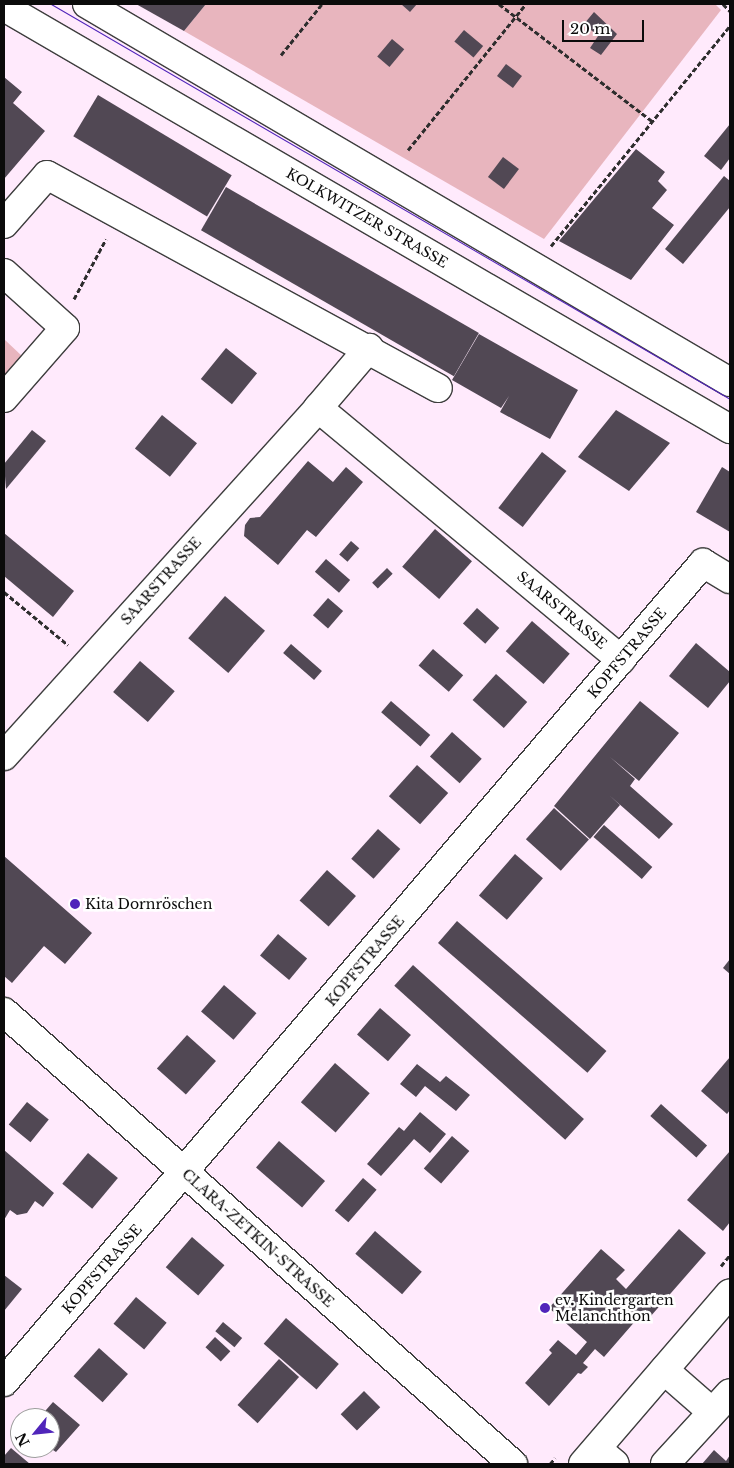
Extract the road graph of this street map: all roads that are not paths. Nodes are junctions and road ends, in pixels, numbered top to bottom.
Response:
1 (28, 4) edge
2 (86, 4) edge
3 (4, 7) edge
4 (4, 224) edge
5 (4, 273) edge
6 (368, 348) junction
7 (730, 382) edge
8 (438, 388) dead end
9 (4, 398) edge
10 (318, 408) junction
11 (730, 412) edge
12 (730, 429) edge
13 (730, 579) edge
14 (621, 660) junction
15 (4, 756) edge
16 (4, 1012) edge
17 (185, 1173) junction
18 (730, 1293) edge
19 (664, 1370) junction
20 (4, 1382) edge
21 (721, 1402) edge
22 (598, 1459) edge
23 (512, 1464) edge
24 (666, 1464) edge

1 - 11 street
2 - 7 street
3 - 12 street, KOLKWITZER STRASSE
4 - 6 street
5 - 9 street
6 - 8 street
6 - 10 street, SAARSTRASSE
10 - 14 street, SAARSTRASSE
10 - 15 street, SAARSTRASSE
13 - 14 street, KOPFSTRASSE
14 - 17 street, KOPFSTRASSE
16 - 17 street, CLARA-ZETKIN-STRASSE
17 - 20 street, KOPFSTRASSE
17 - 23 street, CLARA-ZETKIN-STRASSE
18 - 19 street
19 - 21 street
19 - 22 street
21 - 24 street

